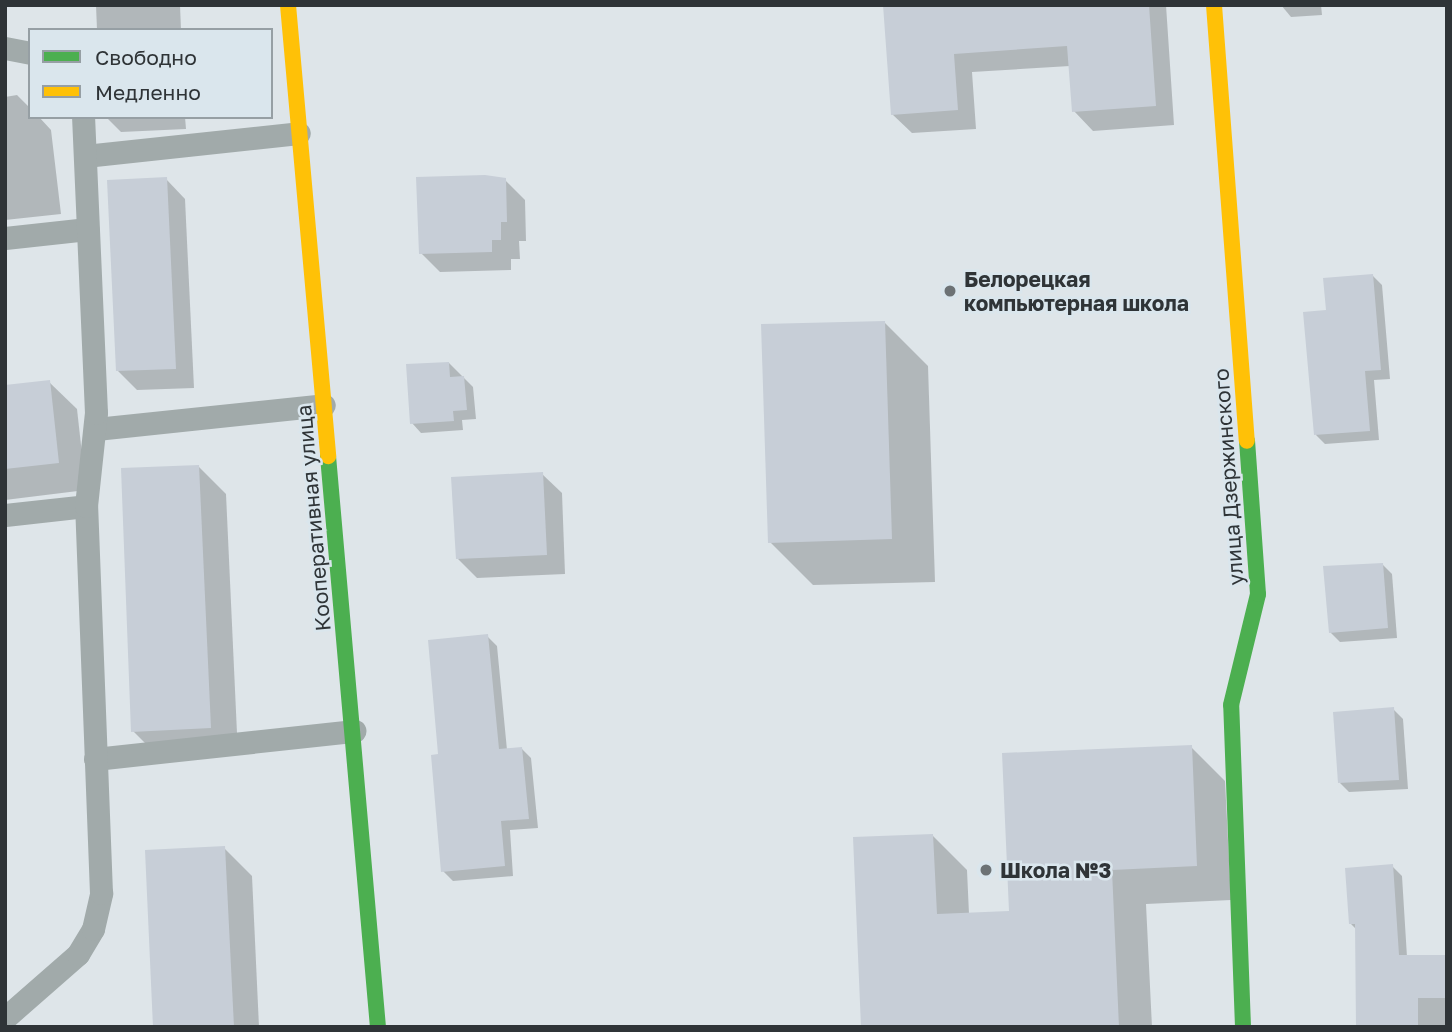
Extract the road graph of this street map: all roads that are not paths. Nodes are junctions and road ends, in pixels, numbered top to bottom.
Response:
1 (288, 5) edge
2 (1214, 5) edge
3 (5, 48) edge
4 (28, 52) edge
5 (83, 119) edge
6 (299, 132) junction
7 (85, 156) junction
8 (88, 229) junction
9 (5, 239) edge
10 (324, 405) junction
11 (96, 429) junction
12 (86, 506) junction
13 (5, 516) edge
14 (354, 731) junction
15 (95, 759) junction
16 (5, 1018) edge
17 (378, 1027) edge
18 (1243, 1027) edge

1 - 6 street, Кооперативная улица
2 - 18 street, улица Дзержинского
3 - 4 lane
5 - 7 lane
6 - 7 lane
6 - 10 street, Кооперативная улица
7 - 8 lane
8 - 9 lane
8 - 11 lane
10 - 11 lane
10 - 14 street, Кооперативная улица
11 - 12 lane
12 - 13 lane
12 - 15 lane
14 - 15 lane
14 - 17 street, Кооперативная улица
15 - 16 lane

